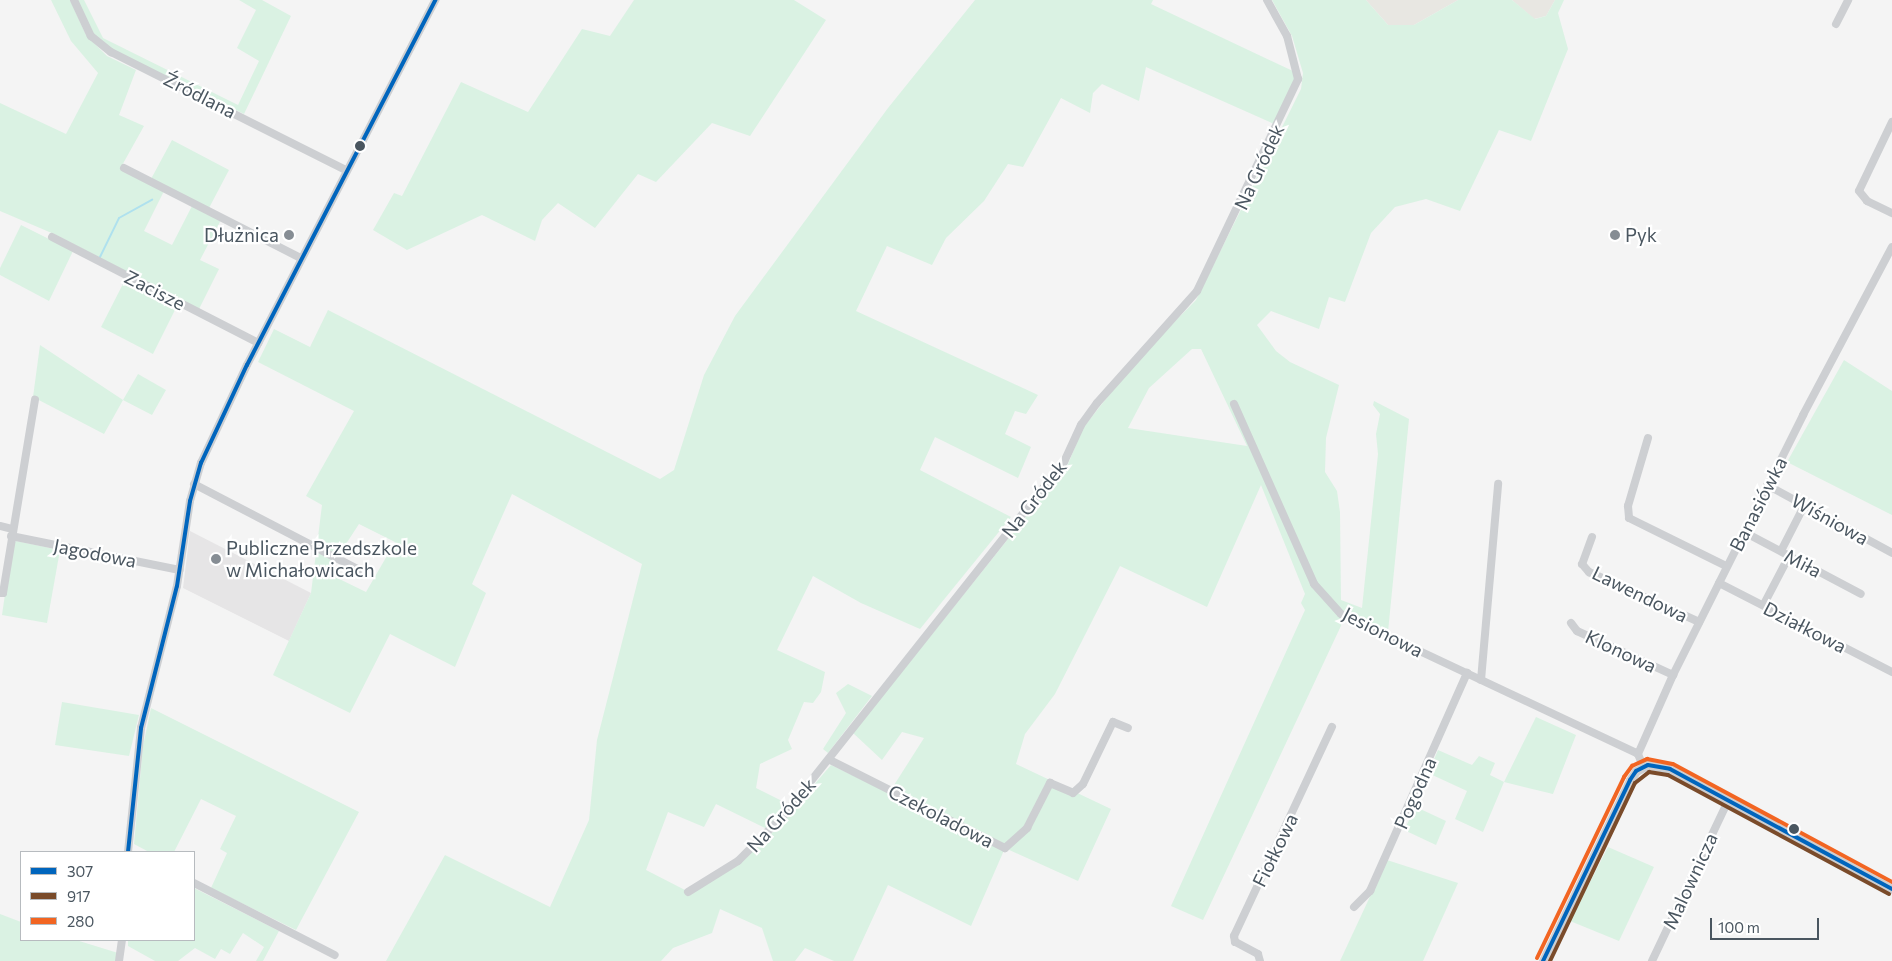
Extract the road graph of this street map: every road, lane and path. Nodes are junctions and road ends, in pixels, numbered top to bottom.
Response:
1 (74, 0) edge
2 (435, 0) edge
3 (1266, 0) edge
4 (1848, 0) edge
5 (1836, 24) dead end
6 (1892, 122) edge
7 (124, 168) dead end
8 (346, 170) junction
9 (1892, 213) edge
10 (52, 237) dead end
11 (1892, 247) edge
12 (301, 258) junction
13 (258, 343) junction
14 (35, 400) dead end
15 (1234, 404) dead end
16 (1648, 438) dead end
17 (194, 484) junction
18 (1498, 484) dead end
19 (1767, 485) junction
20 (1802, 510) dead end
21 (0, 526) edge
22 (1744, 532) junction
23 (12, 533) junction
24 (1592, 537) dead end
25 (1781, 551) junction
26 (1892, 553) edge
27 (1789, 556) junction
28 (1726, 566) junction
29 (180, 570) junction
30 (359, 570) dead end
31 (1719, 583) junction
32 (2, 593) edge
33 (1861, 594) dead end
34 (1765, 602) dead end
35 (1699, 622) junction
36 (1571, 623) dead end
37 (1892, 672) edge
38 (1467, 673) junction
39 (1673, 675) junction
40 (1481, 680) junction
41 (1332, 727) dead end
42 (1128, 728) dead end
43 (1638, 754) junction
44 (830, 760) junction
45 (1643, 766) junction
46 (1728, 801) junction
47 (130, 851) edge
48 (195, 884) edge
49 (1892, 889) edge
50 (688, 892) dead end
51 (1354, 907) dead end
52 (122, 941) edge
53 (335, 955) dead end
54 (119, 961) edge
55 (1260, 961) edge
56 (1543, 961) edge
57 (1652, 961) edge

1 - 8 street, Źródlana
2 - 8 street
3 - 44 street, Na Gródek
4 - 5 street
6 - 9 street
7 - 12 street
8 - 12 street
10 - 13 street, Zacisze
11 - 19 street, Banasiówka
12 - 13 street
13 - 17 street
14 - 23 street
15 - 38 street, Jesionowa
16 - 28 street
17 - 29 street
17 - 30 street
18 - 40 street
19 - 22 street, Banasiówka
19 - 26 street, Wiśniowa
20 - 25 street
21 - 23 street, Jagodowa
22 - 25 street, Miła
22 - 28 street, Banasiówka
23 - 29 street, Jagodowa
23 - 32 street
24 - 35 street, Lawendowa
25 - 27 street, Miła
27 - 33 street, Miła
27 - 34 street
28 - 31 street, Banasiówka
29 - 47 street
31 - 35 street, Banasiówka
31 - 37 street, Działkowa
35 - 39 street, Banasiówka
36 - 39 street, Klonowa
38 - 40 street, Jesionowa
38 - 51 street, Pogodna
39 - 43 street, Banasiówka
40 - 43 street, Jesionowa
41 - 55 street, Fiołkowa
42 - 44 street, Czekoladowa
43 - 45 street
44 - 50 street, Na Gródek
45 - 46 street
45 - 56 street
46 - 49 street
46 - 57 street, Malownicza
48 - 53 street
52 - 54 street

